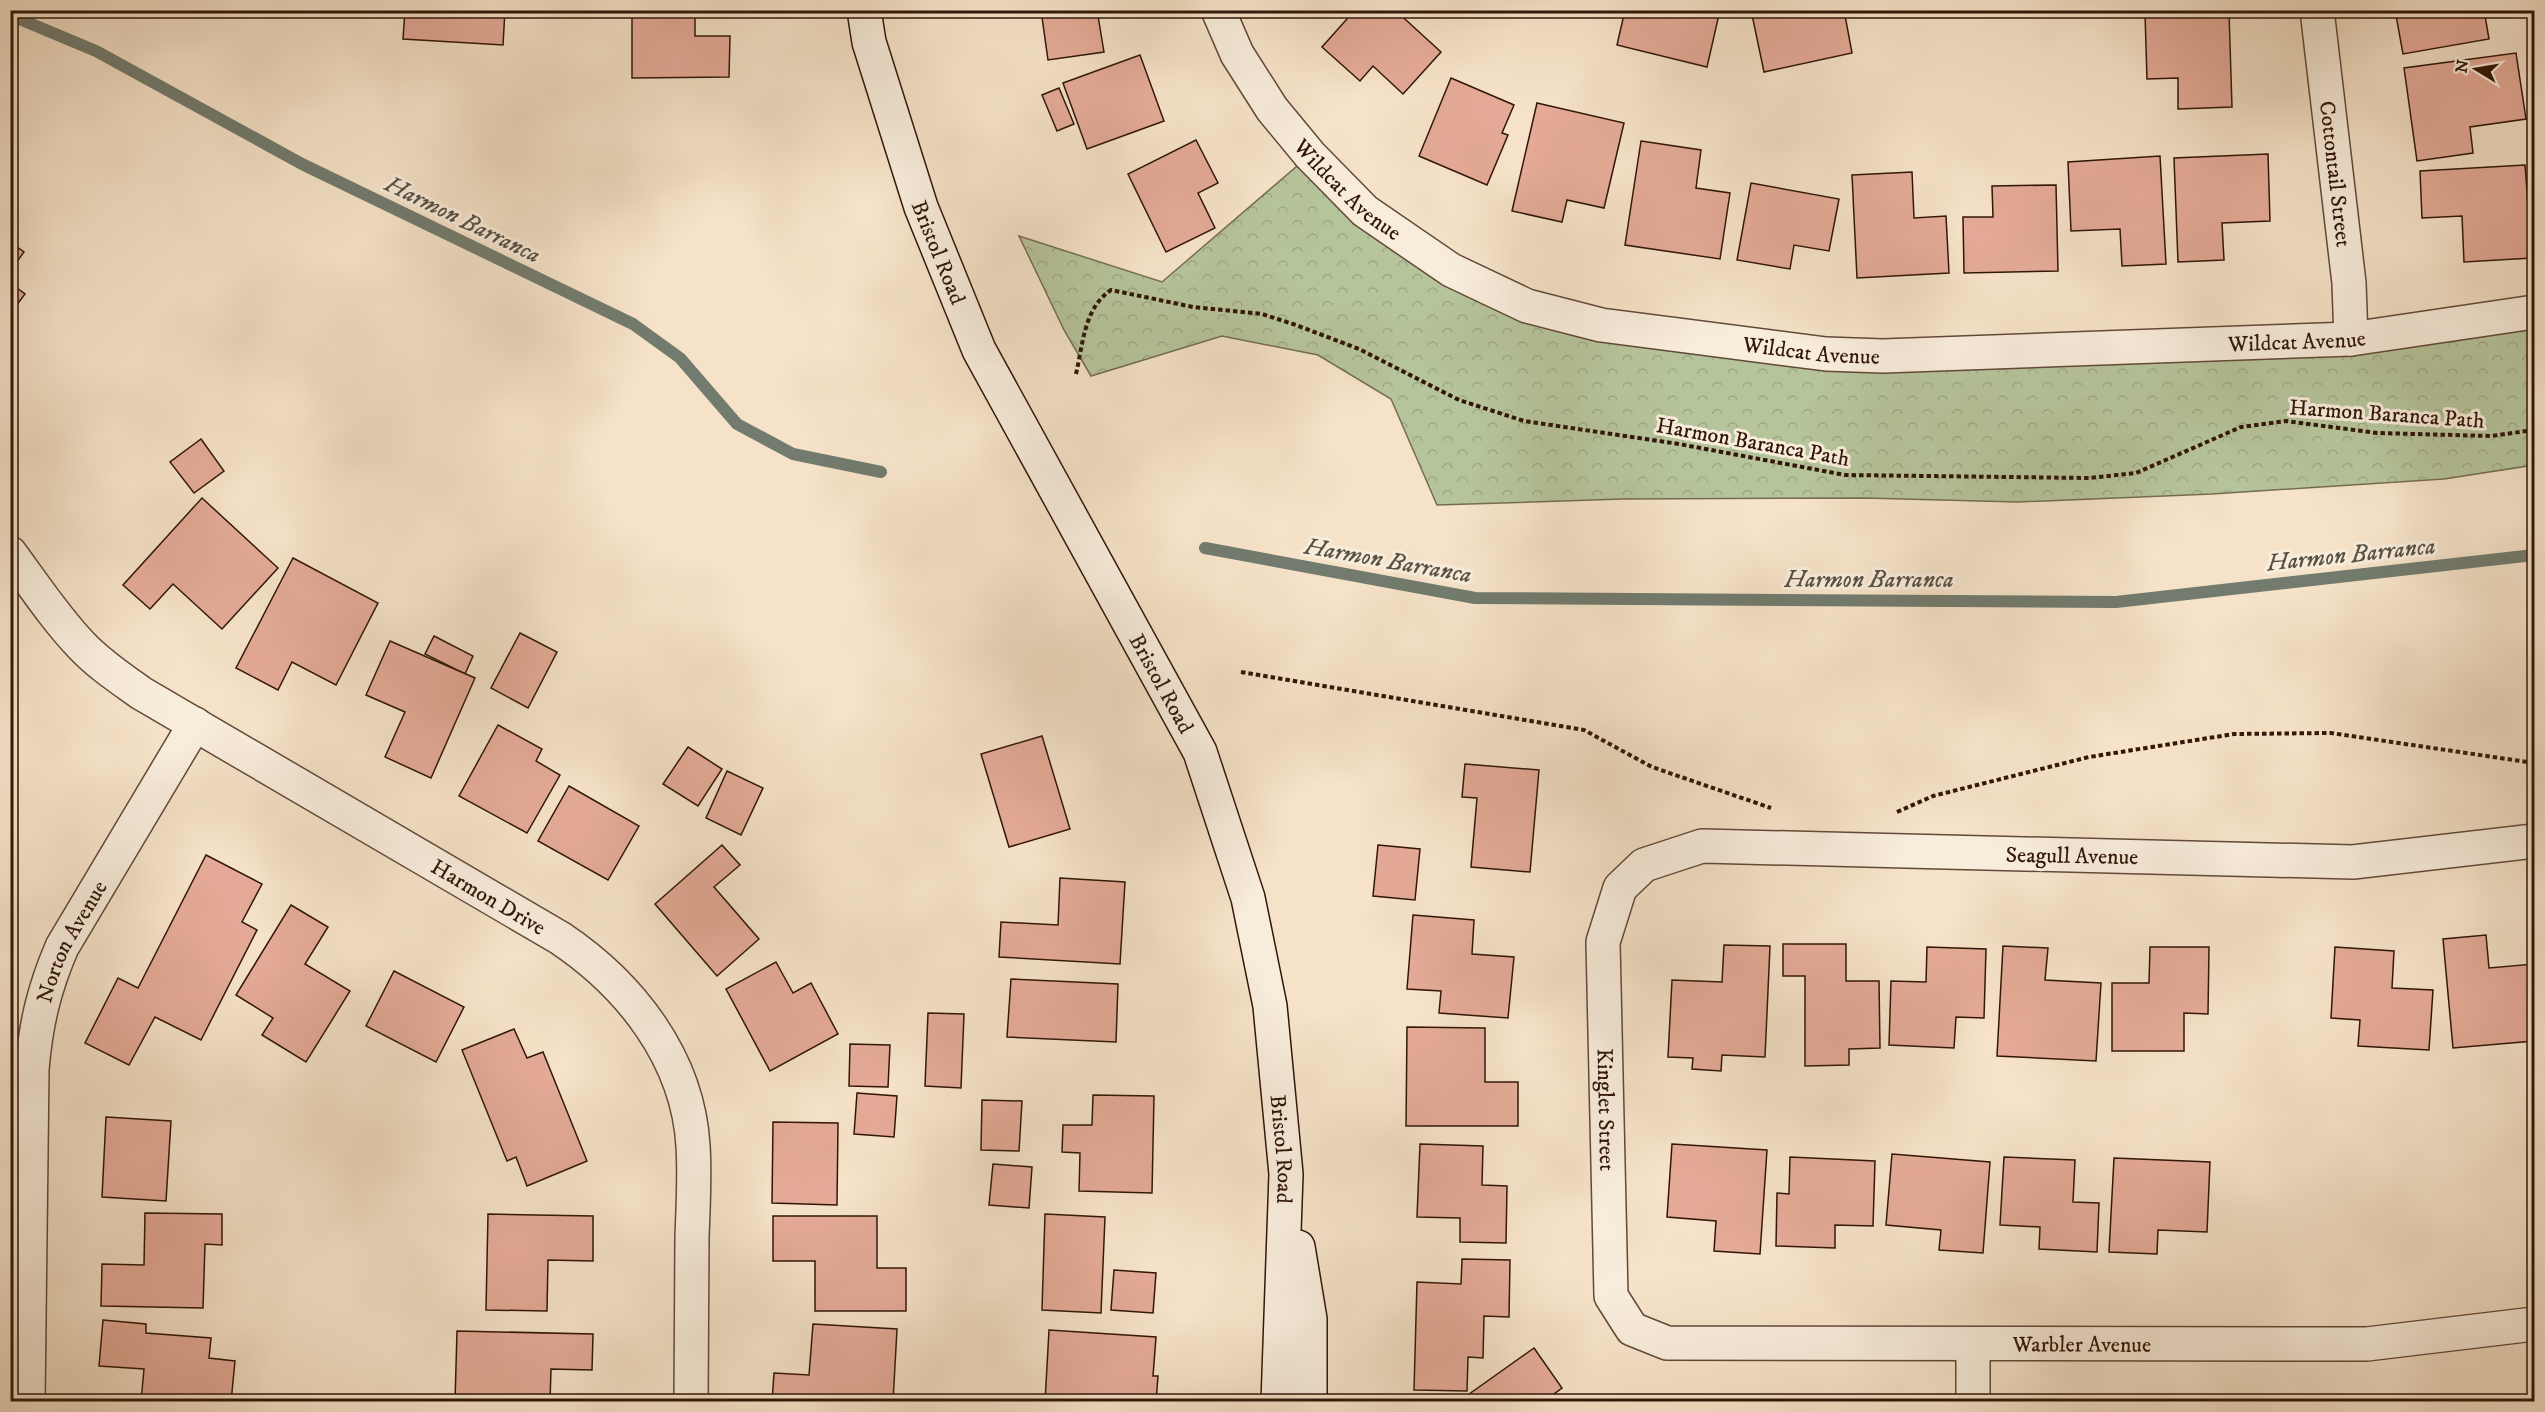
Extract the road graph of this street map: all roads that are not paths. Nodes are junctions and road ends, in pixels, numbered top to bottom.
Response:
1 (864, 10) edge
2 (1218, 10) edge
3 (2317, 10) edge
4 (2535, 312) edge
5 (2351, 339) junction
6 (10, 553) edge
7 (195, 724) junction
8 (2535, 841) edge
9 (1620, 888) joint
10 (1286, 1174) junction
11 (2535, 1324) edge
12 (1632, 1329) joint
13 (1973, 1345) junction
14 (28, 1401) edge
15 (691, 1401) edge
16 (1278, 1401) edge
17 (1310, 1401) edge
18 (1973, 1401) edge

1 - 10 street, Bristol Road
2 - 5 street, Wildcat Avenue
3 - 5 street, Cottontail Street
4 - 5 street, Wildcat Avenue
6 - 7 street, Harmon Drive
7 - 14 street, Norton Avenue
7 - 15 street, Harmon Drive
8 - 9 street, Seagull Avenue
9 - 12 street, Kinglet Street
10 - 16 street, Bristol Road
10 - 17 street
11 - 13 street, Warbler Avenue
12 - 13 street, Warbler Avenue
13 - 18 street

